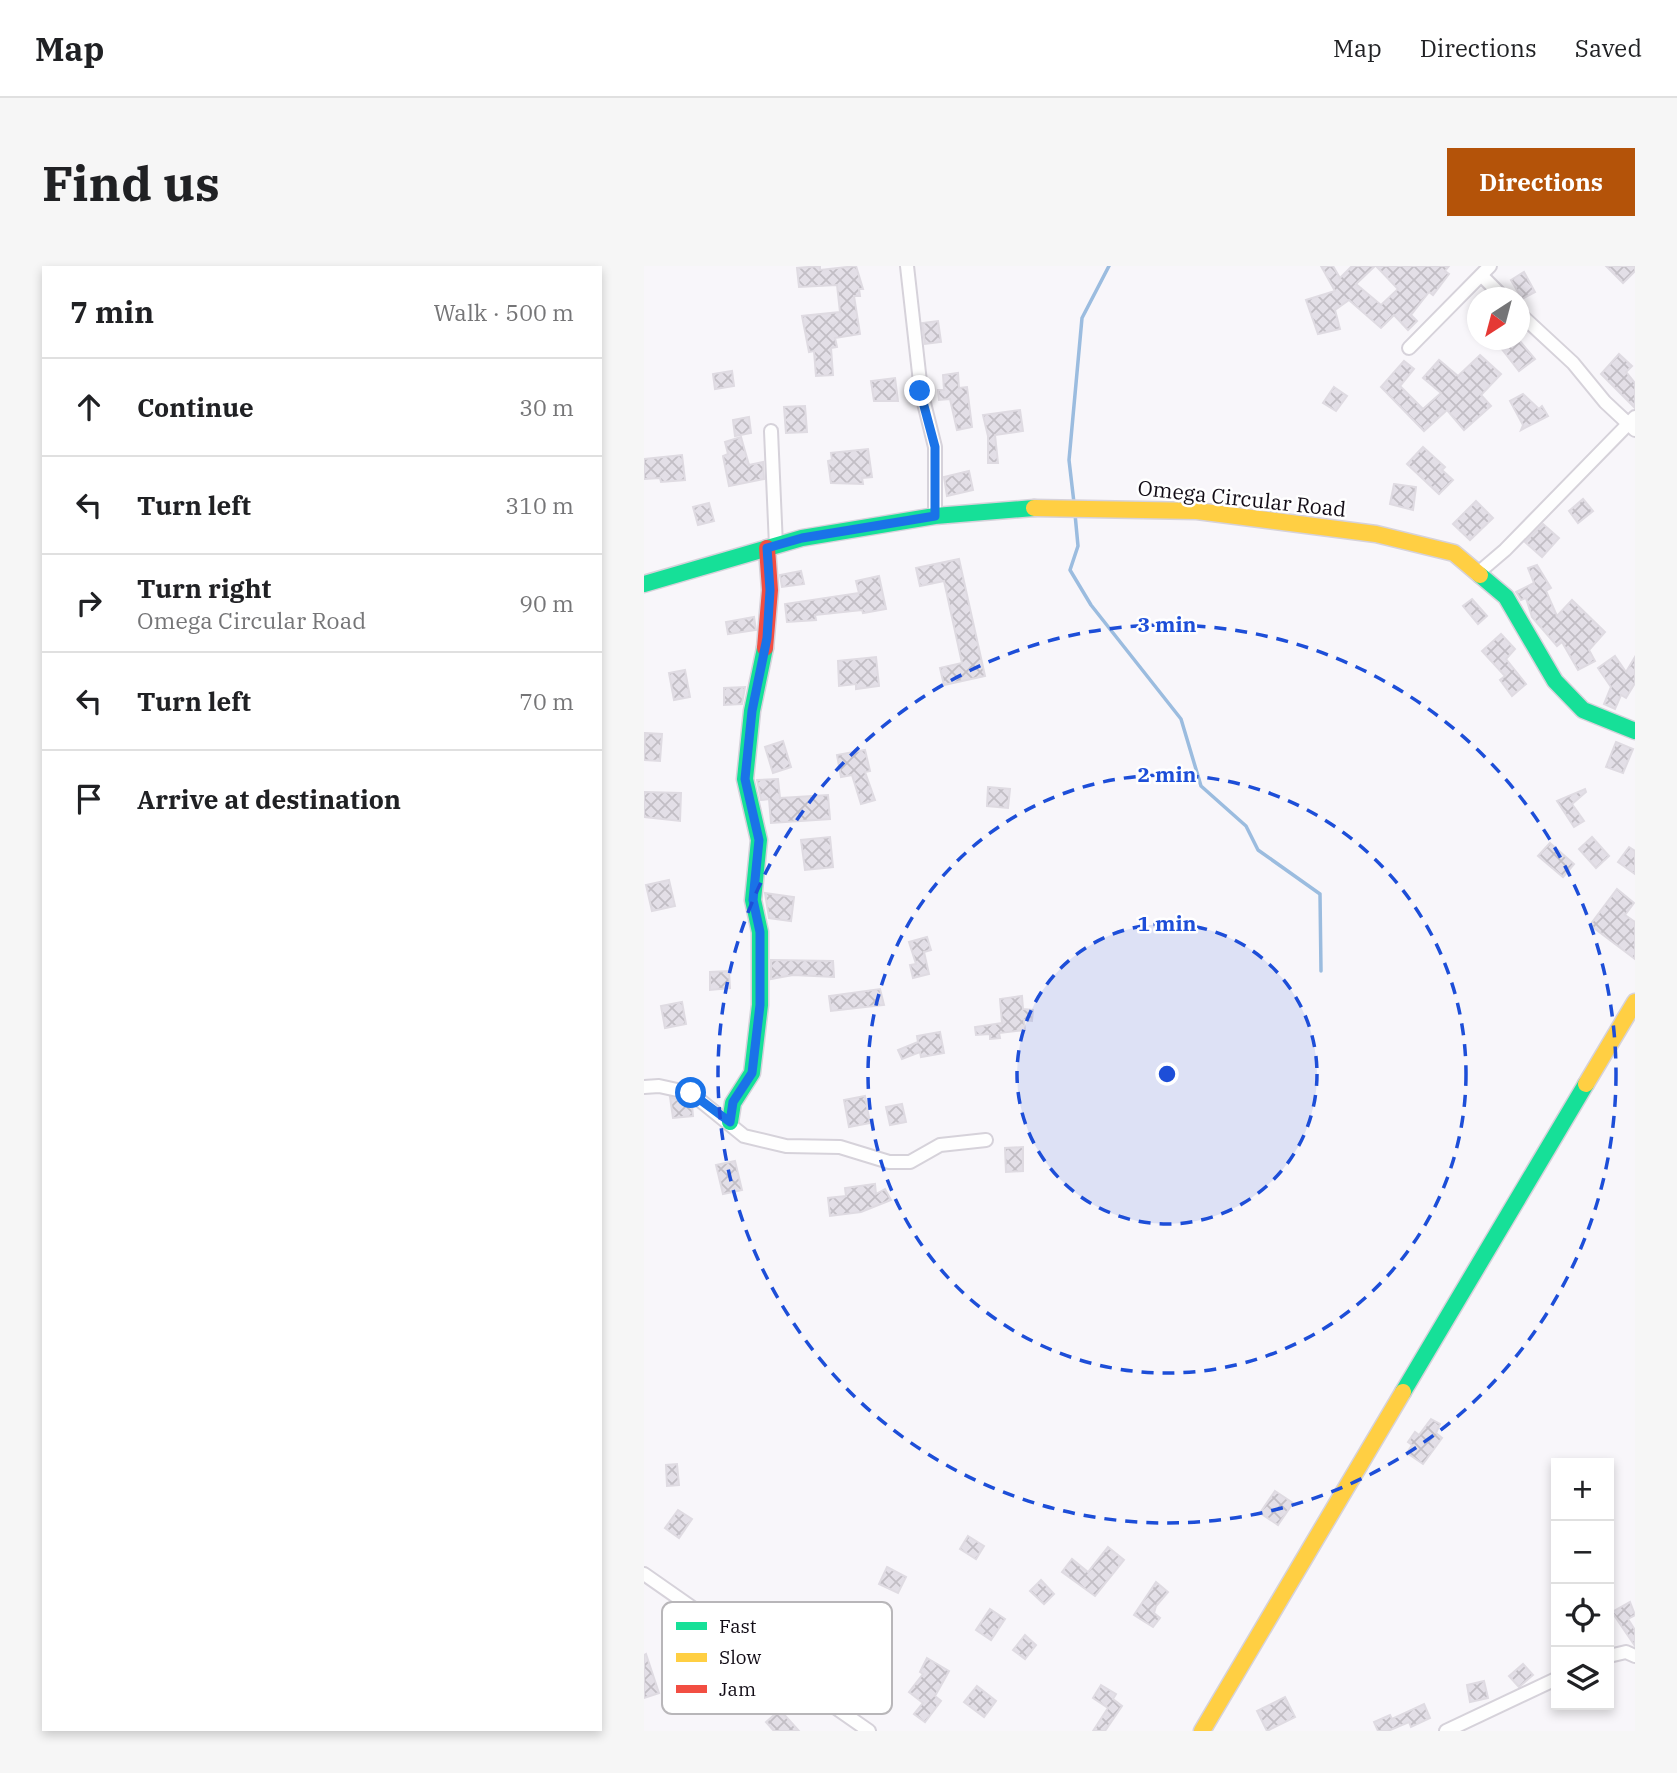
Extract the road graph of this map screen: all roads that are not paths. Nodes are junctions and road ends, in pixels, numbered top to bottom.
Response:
1 (907, 266) edge
2 (1486, 271) edge
3 (1497, 287) edge
4 (1530, 322) edge
5 (1409, 348) dead end
6 (1633, 423) edge
7 (771, 431) dead end
8 (935, 516) junction
9 (771, 547) junction
10 (1478, 573) junction
11 (644, 584) edge
12 (1635, 731) edge
13 (1635, 1002) edge
14 (644, 1087) edge
15 (730, 1122) junction
16 (986, 1140) dead end
17 (644, 1574) edge
18 (684, 1602) edge
19 (1614, 1655) edge
20 (1635, 1656) edge
21 (1551, 1681) edge
22 (845, 1714) edge
23 (869, 1731) edge
24 (1202, 1731) edge
25 (1446, 1731) edge

1 - 8 street
2 - 3 street
2 - 5 street
4 - 6 street
6 - 10 street
7 - 9 street
8 - 9 street, Omega Circular Road
8 - 10 street, Omega Circular Road
9 - 11 street, Omega Circular Road
9 - 15 street
10 - 12 street, Omega Circular Road
13 - 24 street
14 - 15 street
15 - 16 street
17 - 18 street
19 - 20 street
21 - 25 street
22 - 23 street

